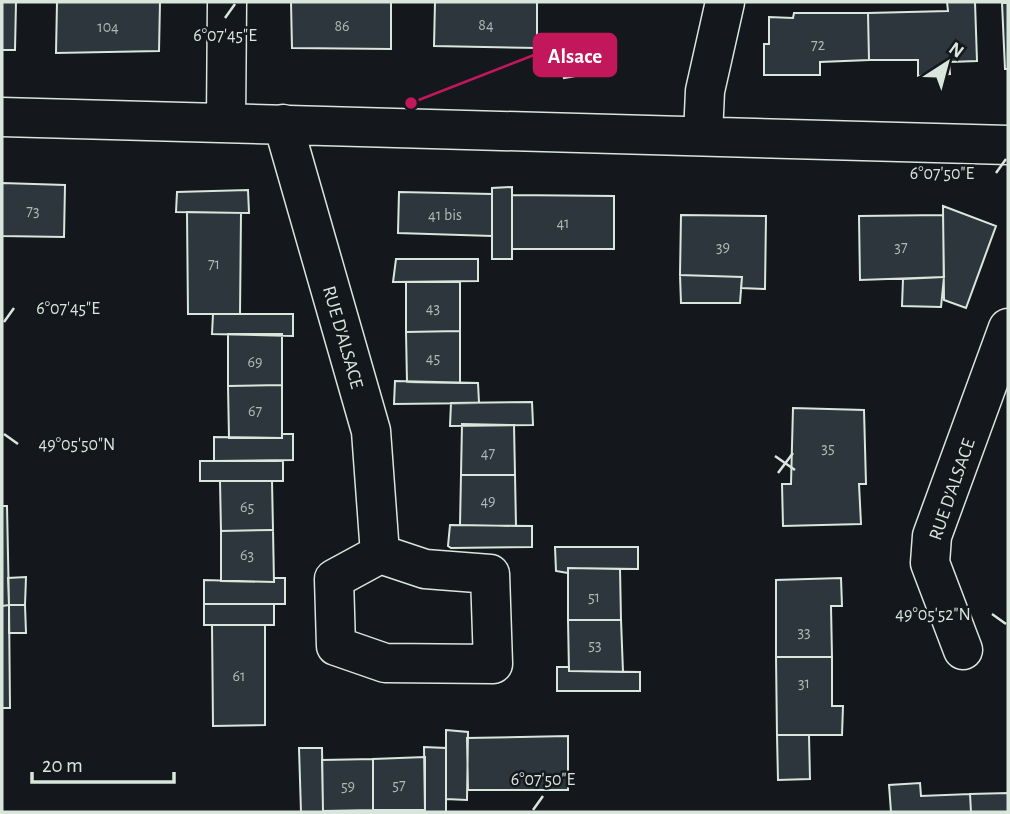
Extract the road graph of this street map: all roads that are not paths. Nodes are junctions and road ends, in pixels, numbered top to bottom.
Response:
1 (227, 2) edge
2 (725, 2) edge
3 (2, 117) edge
4 (226, 123) junction
5 (283, 124) junction
6 (703, 135) junction
7 (1008, 145) edge
8 (1008, 328) edge
9 (380, 554) dead end
10 (963, 650) dead end

1 - 4 street
2 - 6 street
3 - 4 street
4 - 5 street
5 - 6 street
5 - 9 street, RUE D'ALSACE
6 - 7 street
8 - 10 street, RUE D'ALSACE

